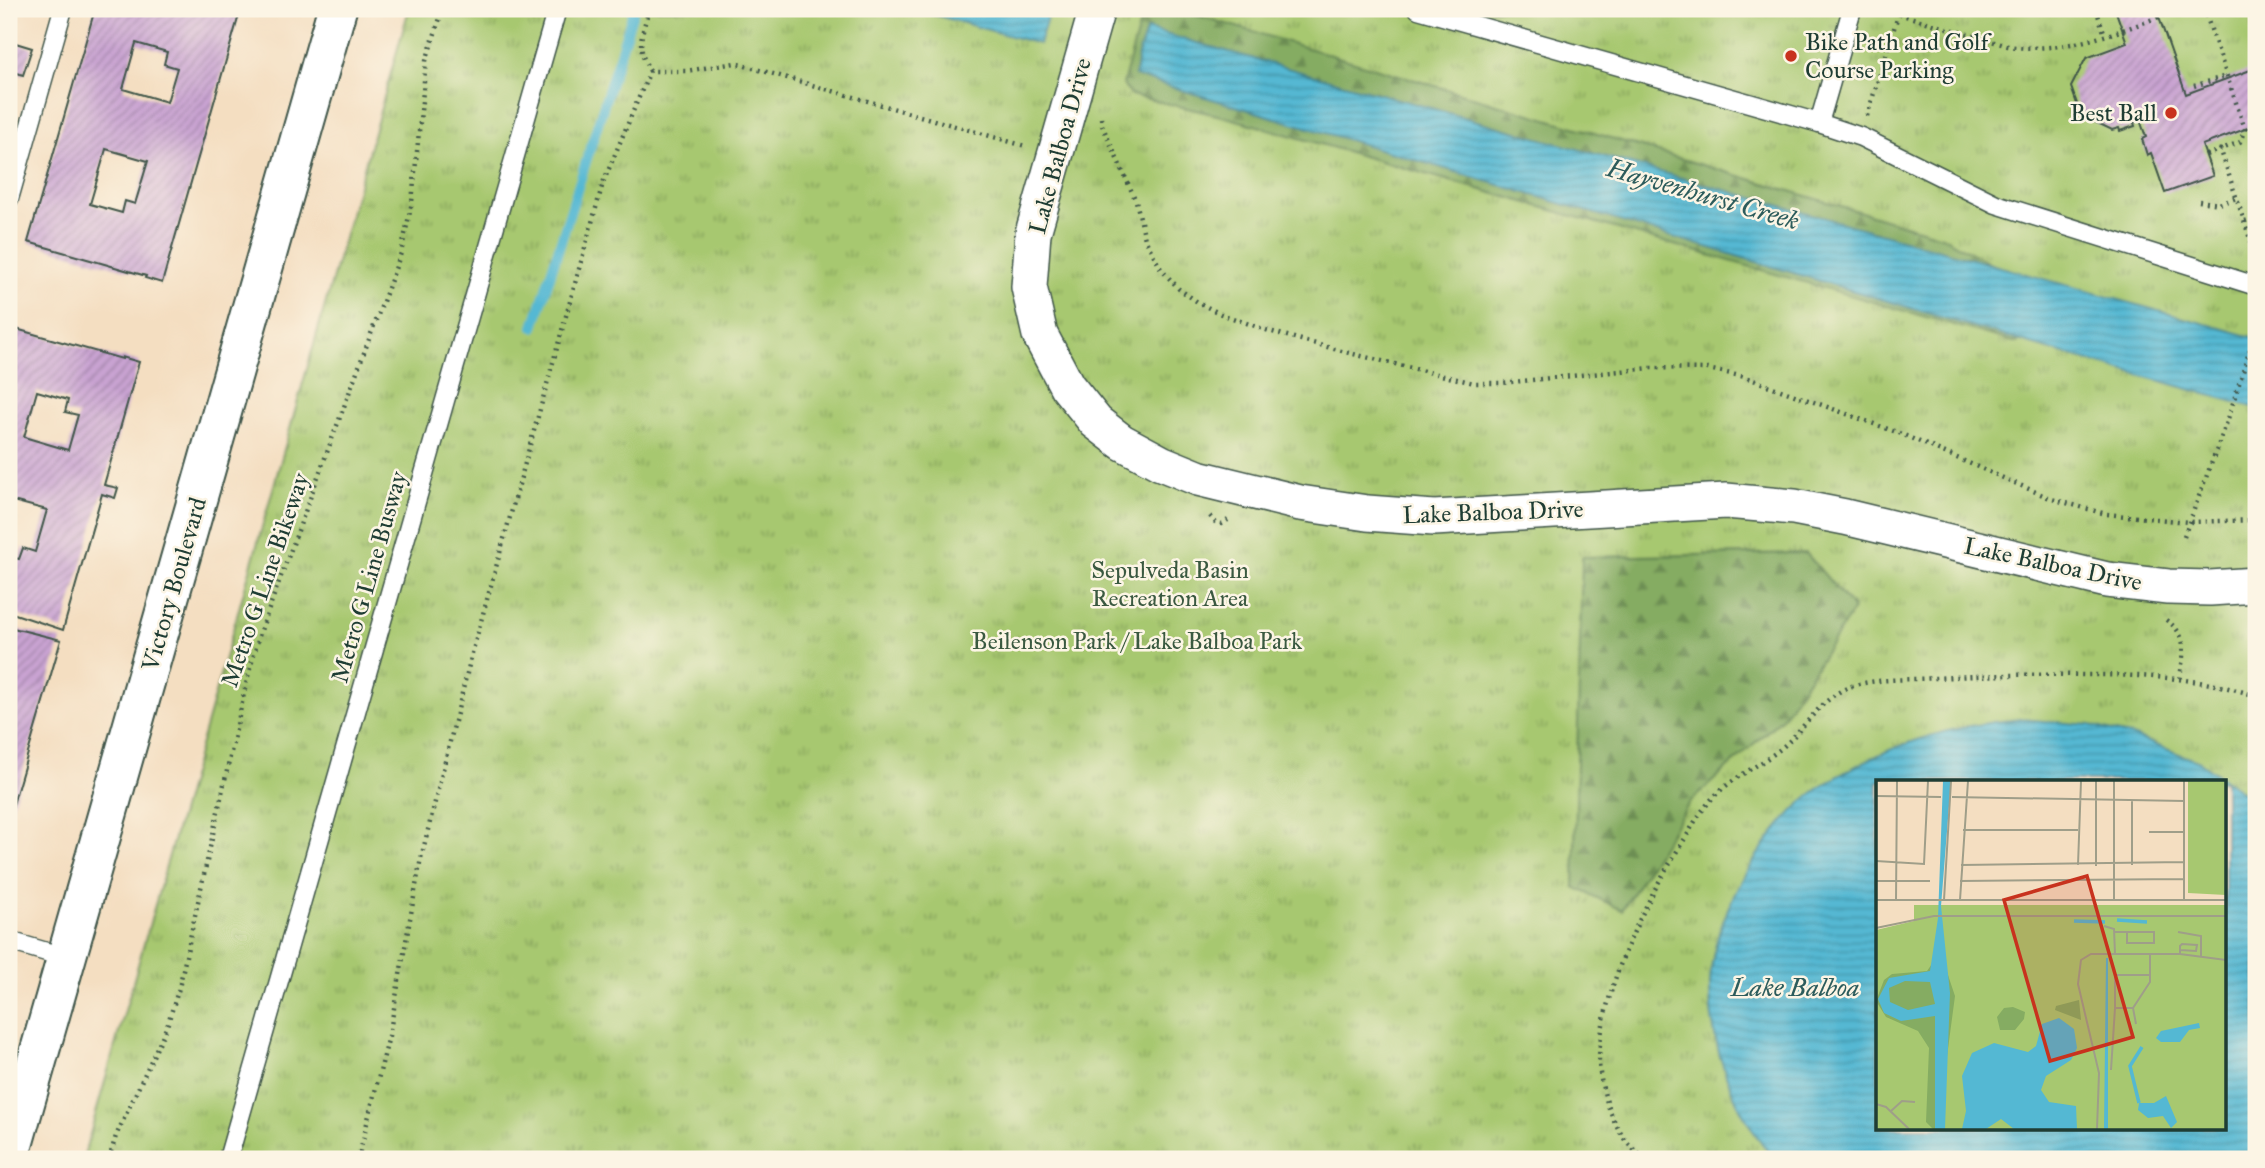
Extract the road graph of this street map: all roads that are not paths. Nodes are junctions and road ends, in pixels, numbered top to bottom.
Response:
1 (63, 9) edge
2 (337, 9) edge
3 (557, 9) edge
4 (1097, 9) edge
5 (1418, 9) edge
6 (1852, 9) edge
7 (1819, 122) junction
8 (9, 199) edge
9 (2256, 286) edge
10 (2256, 585) edge
11 (9, 941) edge
12 (67, 958) junction
13 (9, 1159) edge
14 (228, 1159) edge

1 - 8 lane
2 - 12 main road, Victory Boulevard
3 - 14 lane, Metro G Line Busway
4 - 10 street, Lake Balboa Drive
5 - 7 lane
6 - 7 lane
7 - 9 lane
11 - 12 lane
12 - 13 main road, Victory Boulevard

